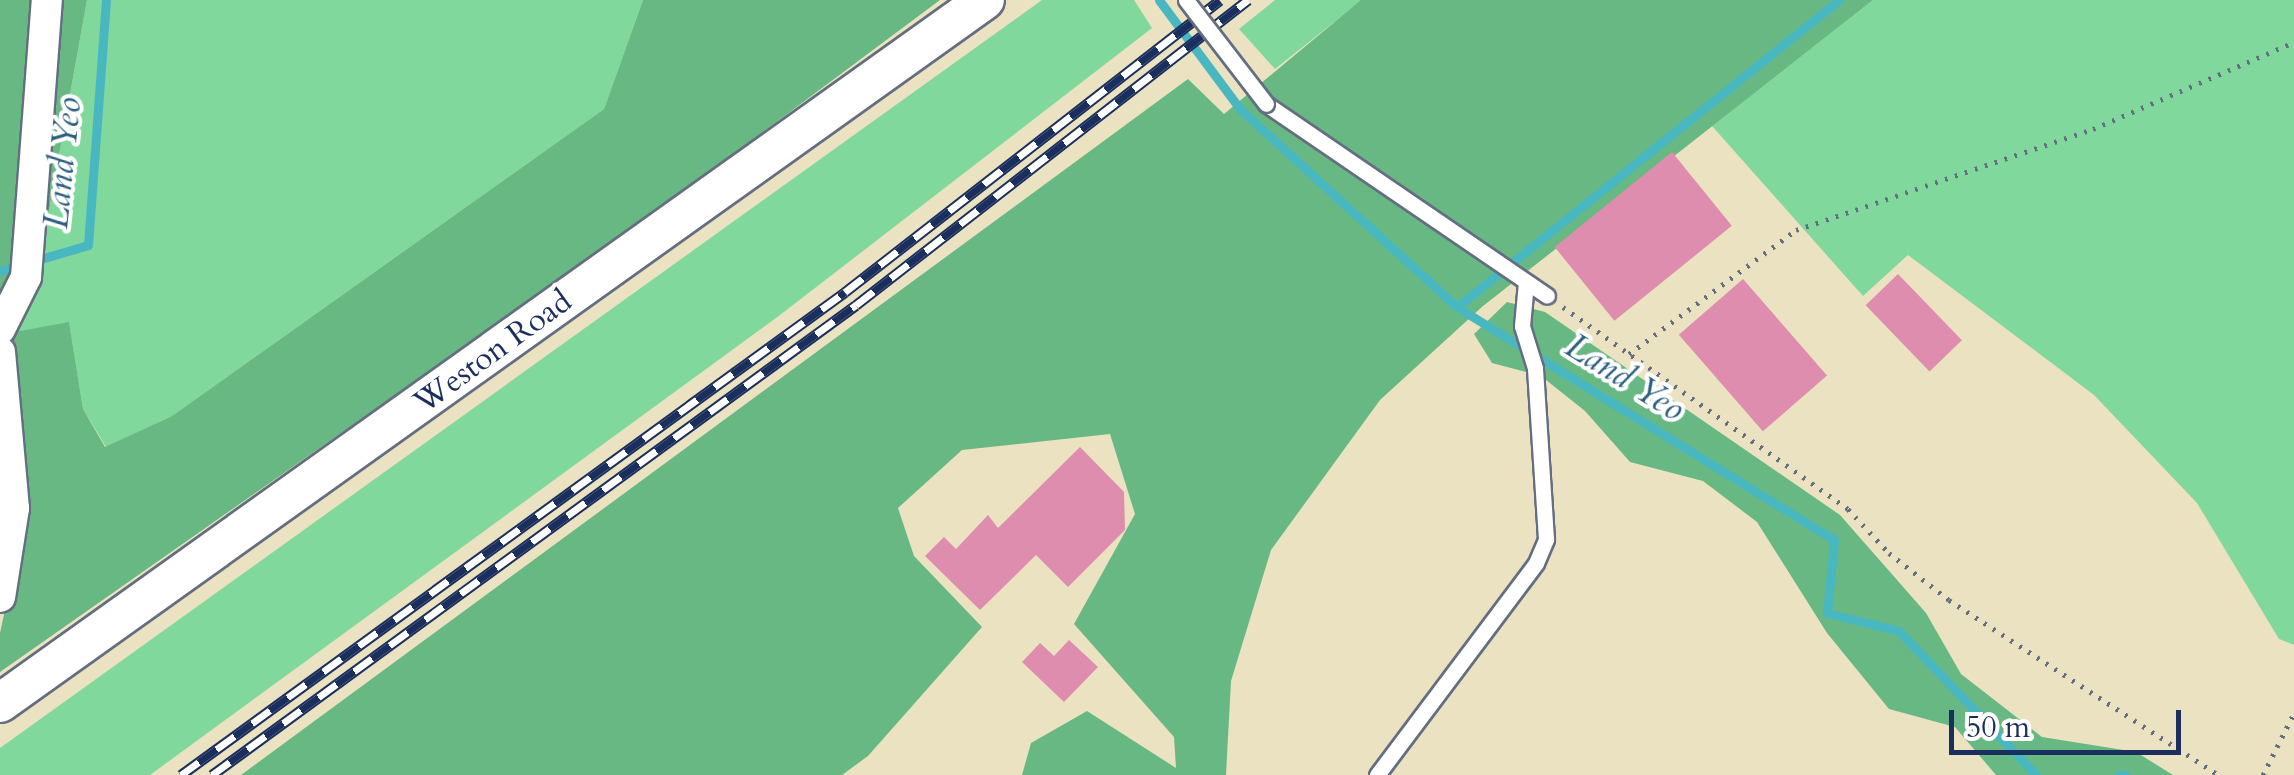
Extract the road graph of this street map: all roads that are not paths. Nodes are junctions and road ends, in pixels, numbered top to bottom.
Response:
1 (46, 0) edge
2 (985, 0) edge
3 (1186, 0) edge
4 (1526, 282) junction
5 (1548, 296) road end
6 (0, 329) edge
7 (0, 352) edge
8 (0, 596) edge
9 (0, 704) edge
10 (1377, 775) edge

1 - 6 street
2 - 9 street, Weston Road
3 - 4 lane, bridge
4 - 5 lane
4 - 10 lane
7 - 8 street

